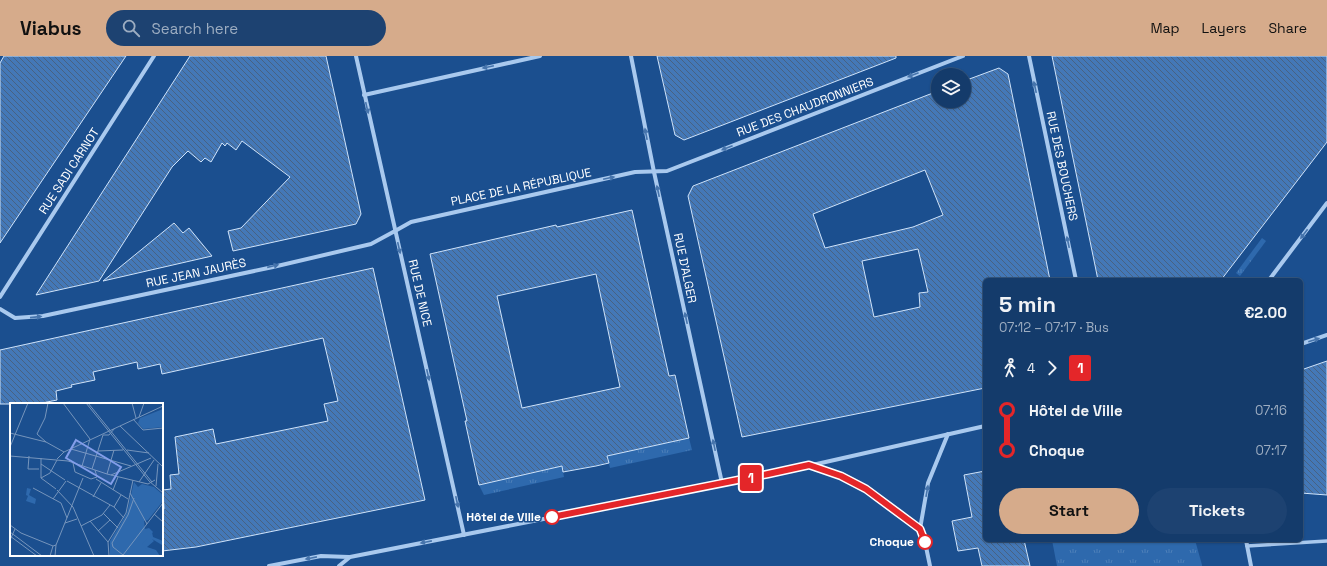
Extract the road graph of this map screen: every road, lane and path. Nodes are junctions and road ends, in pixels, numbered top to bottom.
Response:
1 (154, 56) edge
2 (356, 56) edge
3 (540, 56) edge
4 (631, 56) edge
5 (963, 56) edge
6 (1028, 56) edge
7 (364, 95) junction
8 (654, 172) junction
9 (1327, 203) edge
10 (395, 231) junction
11 (1076, 278) edge
12 (1271, 278) edge
13 (0, 296) edge
14 (0, 309) edge
15 (1327, 336) edge
16 (1303, 343) edge
17 (983, 426) edge
18 (948, 434) junction
19 (809, 465) junction
20 (722, 483) junction
21 (920, 529) junction
22 (464, 535) junction
23 (1327, 541) edge
24 (1246, 542) edge
25 (1247, 546) junction
26 (350, 557) junction
27 (269, 566) edge
28 (339, 566) edge
29 (930, 566) edge
30 (1251, 566) edge

1 - 13 street, RUE SADI CARNOT
2 - 7 street, RUE DE NICE
3 -> 7 street
8 -> 4 street, RUE D'ALGER
5 -> 8 street, RUE DES CHAUDRONNIERS
11 -> 6 street, RUE DES BOUCHERS
7 -> 10 street, RUE DE NICE
10 -> 8 street, PLACE DE LA RÉPUBLIQUE
20 -> 8 street, RUE D'ALGER
9 -> 12 street
14 -> 10 street, RUE JEAN JAURÈS
10 -> 22 street, RUE DE NICE
16 -> 15 street
17 - 18 street
18 - 19 street
21 -> 18 street
19 - 20 street
19 - 21 street
20 - 22 street
21 - 29 street
22 -> 26 street
23 - 25 street
24 - 25 street
25 - 30 street
26 -> 27 street
26 - 28 street

